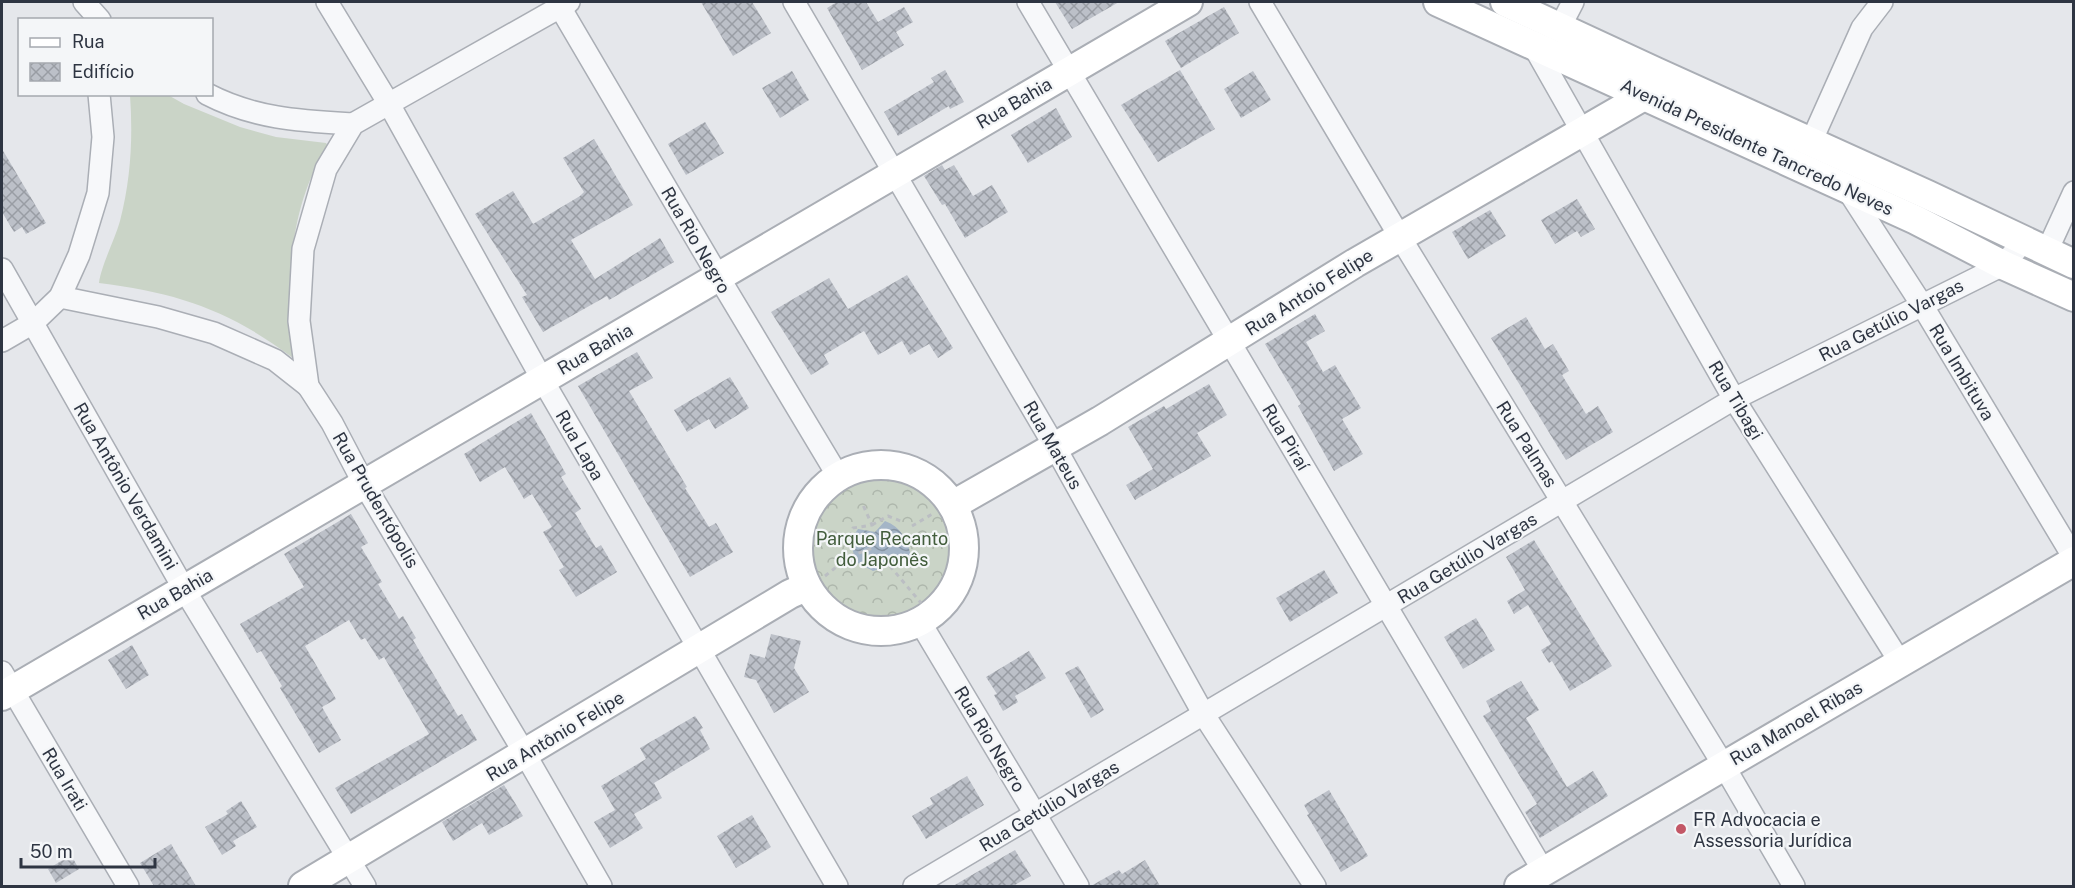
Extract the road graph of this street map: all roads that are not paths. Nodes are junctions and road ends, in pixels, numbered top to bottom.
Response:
1 (327, 2) edge
2 (794, 2) edge
3 (1028, 2) edge
4 (1188, 2) edge
5 (1260, 2) edge
6 (1438, 2) edge
7 (1504, 2) edge
8 (1573, 2) edge
9 (1882, 2) edge
10 (562, 3) edge
11 (1560, 27) junction
12 (1533, 45) junction
13 (1069, 71) junction
14 (1650, 84) junction
15 (99, 96) edge
16 (211, 96) edge
17 (389, 104) junction
18 (353, 124) junction
19 (1583, 131) junction
20 (1811, 142) junction
21 (894, 173) junction
22 (1847, 189) junction
23 (2073, 192) edge
24 (1400, 237) junction
25 (2035, 246) junction
26 (2073, 264) edge
27 (2003, 265) junction
28 (2, 269) edge
29 (718, 276) junction
30 (60, 297) junction
31 (2073, 297) edge
32 (1922, 305) junction
33 (33, 322) junction
34 (2, 341) edge
35 (1229, 341) junction
36 (542, 379) junction
37 (308, 386) junction
38 (1734, 399) junction
39 (1055, 447) junction
40 (838, 476) junction
41 (364, 484) junction
42 (1562, 502) junction
43 (946, 507) junction
44 (2073, 560) edge
45 (814, 583) junction
46 (184, 589) junction
47 (1386, 606) junction
48 (921, 613) junction
49 (698, 650) junction
50 (1900, 662) junction
51 (5, 686) edge
52 (1204, 715) junction
53 (525, 754) junction
54 (1724, 766) junction
55 (1035, 815) junction
56 (349, 860) junction
57 (1544, 872) junction
58 (128, 886) edge
59 (303, 886) edge
60 (365, 886) edge
61 (601, 886) edge
62 (837, 886) edge
63 (915, 886) edge
64 (1078, 886) edge
65 (1315, 886) edge
66 (1520, 886) edge
67 (1794, 886) edge

1 - 17 street, Rua Lapa
2 - 21 street, Rua Mateus
3 - 13 street, Rua Piraí
4 - 13 street, Rua Bahia
5 - 24 street, Rua Palmas
6 - 12 street, Avenida Presidente Tancredo Neves
7 - 11 street, Avenida Presidente Tancredo Neves
8 - 11 street
9 - 20 street
10 - 17 street, Rua Prudentópolis
10 - 29 street, Rua Rio Negro
11 - 14 street, Avenida Presidente Tancredo Neves
12 - 14 street, Avenida Presidente Tancredo Neves
12 - 19 street, Rua Tibagi
13 - 21 street, Rua Bahia
13 - 35 street, Rua Piraí
14 - 19 street, Rua Antoio Felipe
14 - 20 street, Avenida Presidente Tancredo Neves
14 - 22 street, Avenida Presidente Tancredo Neves
15 - 30 street
16 - 18 street
17 - 18 street, Rua Prudentópolis
17 - 36 street, Rua Lapa
18 - 37 street, Rua Prudentópolis
19 - 24 street, Rua Antoio Felipe
19 - 38 street, Rua Tibagi
20 - 25 street, Avenida Presidente Tancredo Neves
21 - 29 street, Rua Bahia
21 - 39 street, Rua Mateus
22 - 27 street, Avenida Presidente Tancredo Neves
22 - 32 street, Rua Imbituva
23 - 25 street, Rua Getúlio Vargas
24 - 35 street, Rua Antoio Felipe
24 - 42 street, Rua Palmas
25 - 26 street, Avenida Presidente Tancredo Neves
25 - 27 street, Rua Getúlio Vargas
27 - 31 street, Avenida Presidente Tancredo Neves
27 - 32 street, Rua Getúlio Vargas
28 - 33 street, Rua Antônio Verdamini
29 - 36 street, Rua Bahia
29 - 40 street, Rua Rio Negro
30 - 33 street
30 - 37 street
32 - 38 street, Rua Getúlio Vargas
32 - 44 street, Rua Imbituva
33 - 34 street
33 - 46 street, Rua Antônio Verdamini
35 - 39 street, Rua Antoio Felipe
35 - 47 street, Rua Piraí
36 - 41 street, Rua Bahia
36 - 49 street, Rua Lapa
37 - 41 street, Rua Prudentópolis
38 - 42 street, Rua Getúlio Vargas
38 - 50 street, Rua Tibagi
39 - 43 street, Rua Antoio Felipe
39 - 52 street, Rua Mateus
40 - 43 street
40 - 45 street
41 - 46 street, Rua Bahia
41 - 53 street, Rua Prudentópolis
42 - 47 street, Rua Getúlio Vargas
42 - 54 street, Rua Palmas
43 - 48 street
44 - 50 street, Rua Manoel Ribas
45 - 48 street
45 - 49 street, Rua Antônio Felipe
46 - 51 street, Rua Bahia
46 - 56 street, Rua Antônio Verdamini
47 - 52 street, Rua Getúlio Vargas
47 - 57 street, Rua Piraí
48 - 55 street, Rua Rio Negro
49 - 53 street, Rua Antônio Felipe
49 - 62 street, Rua Lapa
50 - 54 street, Rua Manoel Ribas
51 - 58 street, Rua Irati
52 - 55 street, Rua Getúlio Vargas
52 - 65 street, Rua Mateus
53 - 56 street, Rua Antônio Felipe
53 - 61 street, Rua Prudentópolis
54 - 57 street, Rua Manoel Ribas
54 - 67 street, Rua Palmas
55 - 63 street, Rua Getúlio Vargas
55 - 64 street, Rua Rio Negro
56 - 59 street, Rua Antônio Felipe
56 - 60 street, Rua Antônio Verdamini
57 - 66 street, Rua Manoel Ribas

